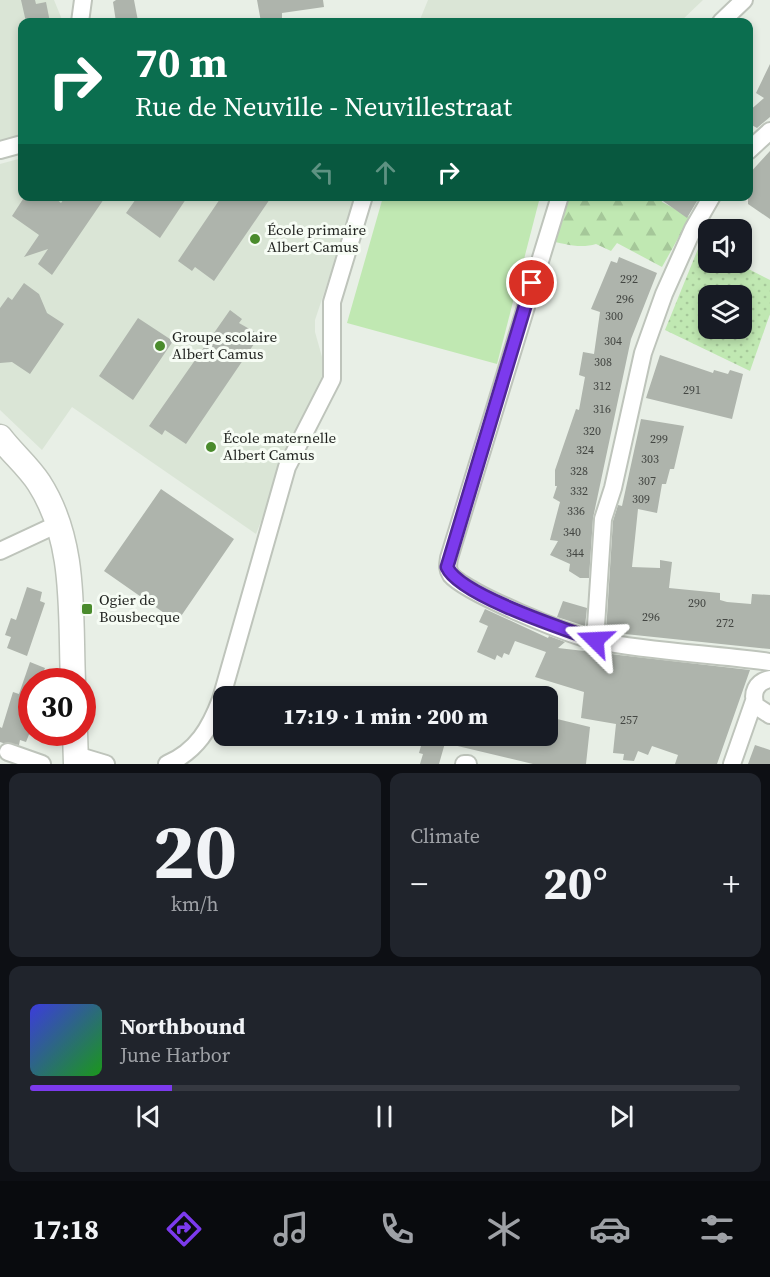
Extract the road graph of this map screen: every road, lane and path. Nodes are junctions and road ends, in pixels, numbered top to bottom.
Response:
1 (84, 0) edge
2 (744, 0) edge
3 (81, 18) edge
4 (726, 18) edge
5 (770, 131) edge
6 (18, 145) edge
7 (753, 146) edge
8 (0, 150) edge
9 (362, 201) edge
10 (558, 201) edge
11 (709, 201) edge
12 (3, 442) edge
13 (58, 524) junction
14 (0, 551) edge
15 (595, 640) junction
16 (770, 662) edge
17 (73, 668) edge
18 (770, 679) edge
19 (754, 701) junction
20 (770, 715) edge
21 (76, 750) edge
22 (4, 755) edge
23 (42, 764) edge
24 (106, 764) edge
25 (167, 764) edge
26 (732, 764) edge

1 - 3 street
2 - 4 street
5 - 7 street
6 - 8 street
9 - 25 street
10 - 15 street
11 - 15 street
12 - 13 street
13 - 14 street
13 - 17 street
15 - 16 street
18 - 19 street
19 - 20 street
19 - 26 street
21 - 24 street
22 - 23 street

